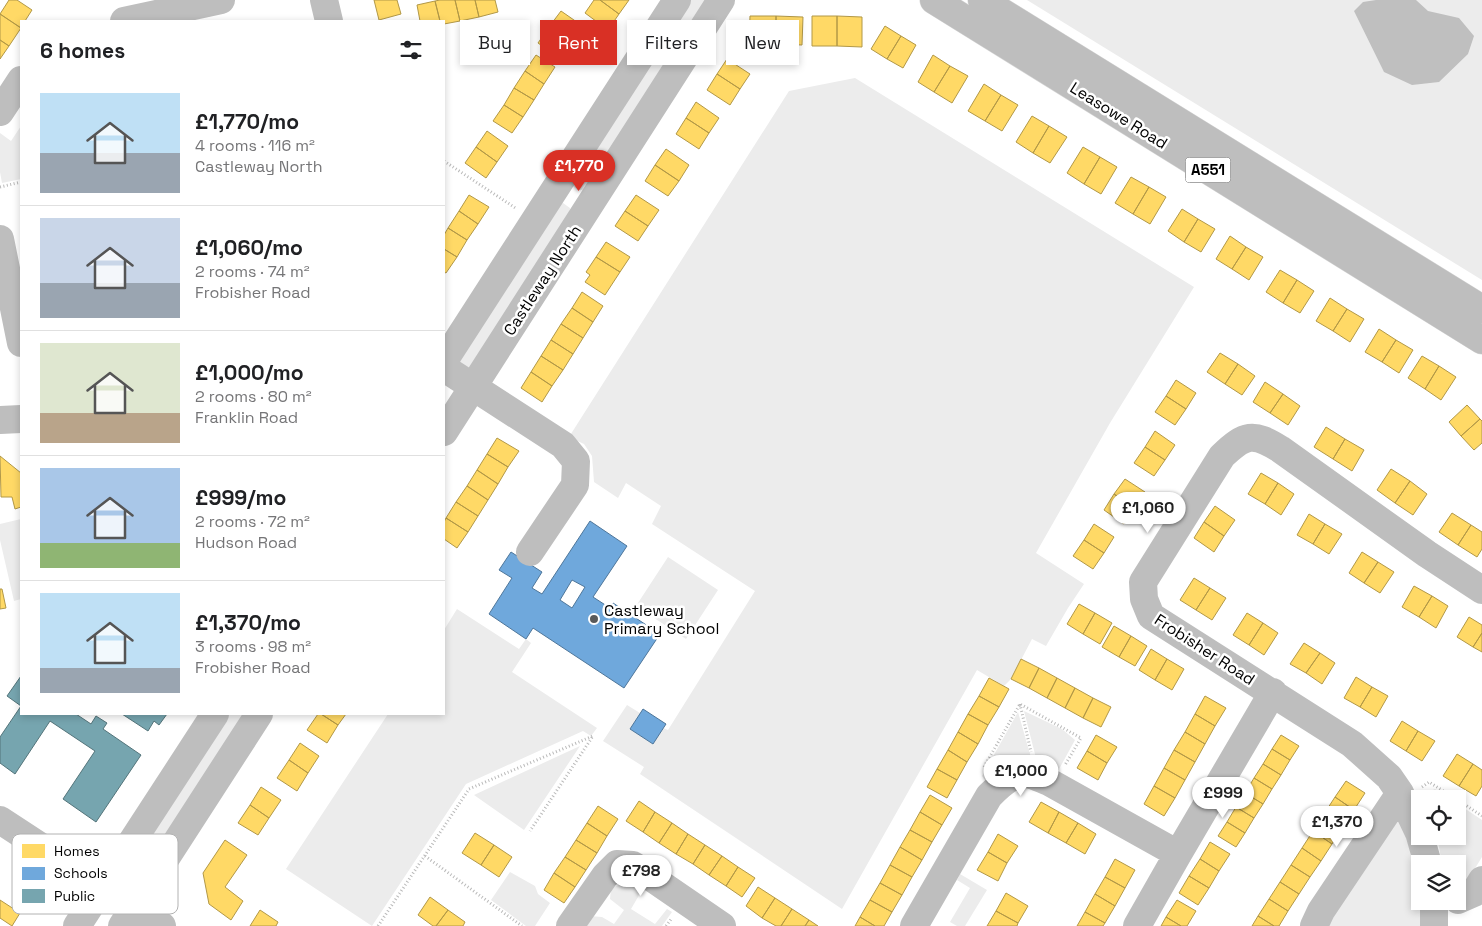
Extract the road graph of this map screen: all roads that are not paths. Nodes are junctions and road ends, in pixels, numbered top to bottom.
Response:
1 (221, 0) edge
2 (324, 0) edge
3 (677, 0) edge
4 (721, 0) edge
5 (934, 0) edge
6 (982, 0) edge
7 (129, 20) edge
8 (329, 20) edge
9 (20, 82) edge
10 (0, 112) edge
11 (556, 189) junction
12 (587, 210) junction
13 (0, 239) edge
14 (1482, 309) edge
15 (20, 338) edge
16 (1482, 340) edge
17 (445, 359) edge
18 (445, 369) edge
19 (474, 388) junction
20 (20, 419) edge
21 (0, 420) edge
22 (445, 431) edge
23 (530, 552) dead end
24 (1482, 590) edge
25 (1273, 692) junction
26 (214, 715) edge
27 (258, 715) edge
28 (1402, 797) junction
29 (1411, 816) edge
30 (0, 820) edge
31 (22, 834) edge
32 (136, 834) edge
33 (178, 840) edge
34 (1178, 854) junction
35 (1482, 880) edge
36 (1466, 896) edge
37 (84, 914) edge
38 (128, 917) edge
39 (76, 926) edge
40 (162, 926) edge
41 (570, 926) edge
42 (722, 926) edge
43 (914, 926) edge
44 (1138, 926) edge
45 (1314, 926) edge

1 - 7 street
2 - 8 street
3 - 11 street
4 - 12 street, Castleway North
5 - 16 street, Leasowe Road / A551
6 - 14 street, Leasowe Road / A551
9 - 10 street
11 - 12 street
11 - 17 street
12 - 19 street, Castleway North
13 - 15 street
18 - 19 street
19 - 22 street, Castleway North
19 - 23 street
20 - 21 street
24 - 25 street, Frobisher Road
25 - 28 street, Frobisher Road
25 - 34 street
26 - 32 street
27 - 33 street
28 - 29 street, Frobisher Road
28 - 45 street
30 - 31 street
34 - 43 street
34 - 44 street
35 - 36 street
37 - 39 street
38 - 40 street
41 - 42 street

